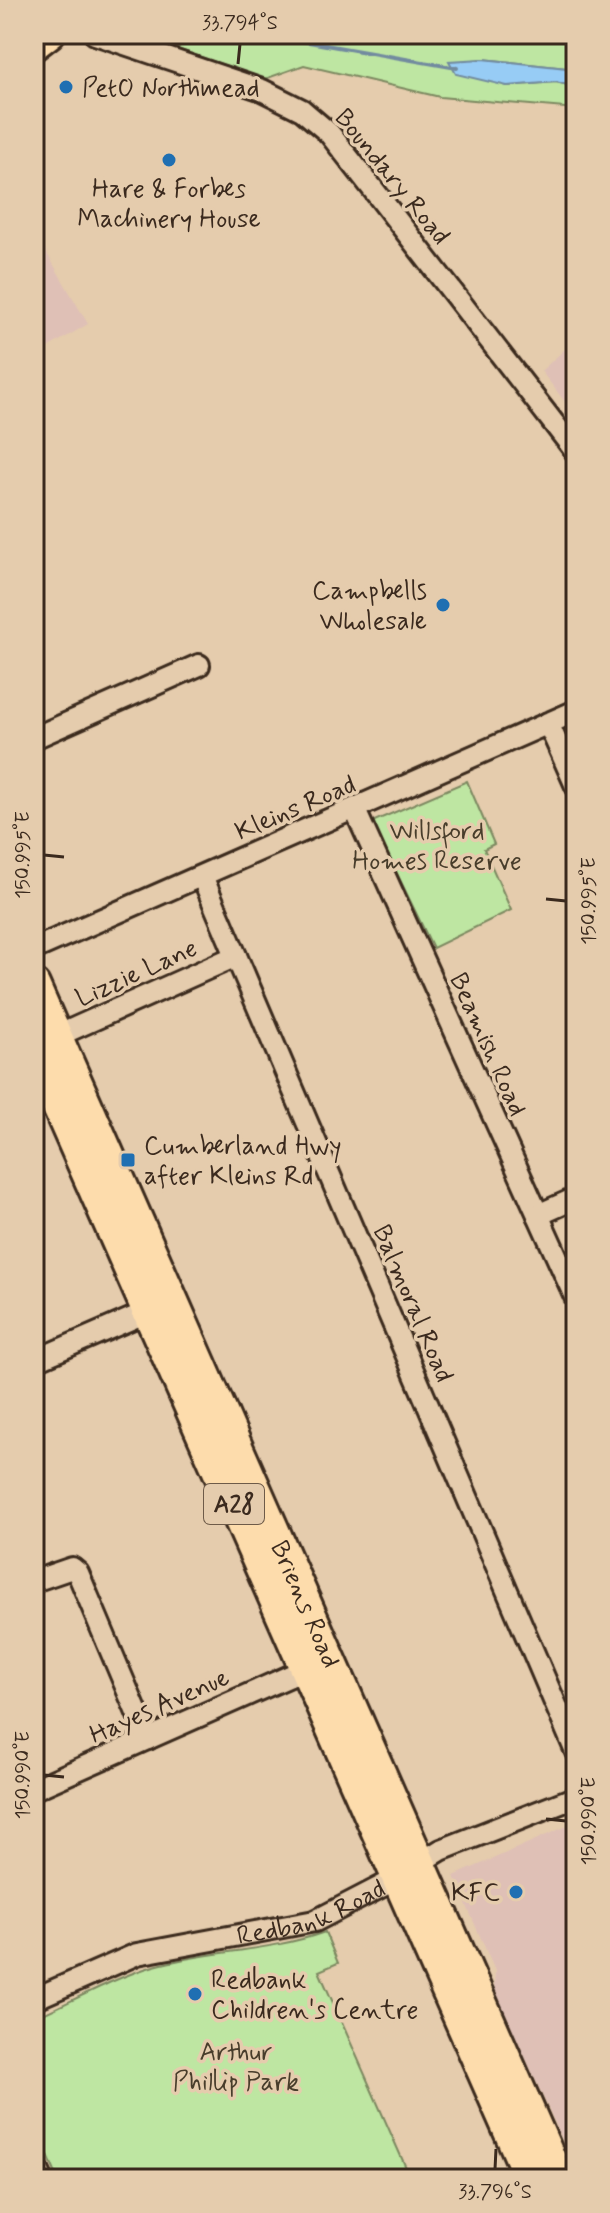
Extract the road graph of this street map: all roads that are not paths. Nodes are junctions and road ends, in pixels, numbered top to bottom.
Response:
1 (51, 34) edge
2 (95, 34) edge
3 (34, 47) edge
4 (576, 452) edge
5 (199, 665) dead end
6 (576, 711) edge
7 (548, 723) junction
8 (34, 738) edge
9 (576, 786) edge
10 (355, 810) junction
11 (202, 876) junction
12 (34, 949) edge
13 (236, 956) junction
14 (34, 985) edge
15 (46, 1044) edge
16 (576, 1198) edge
17 (538, 1215) junction
18 (576, 1299) edge
19 (149, 1311) junction
20 (34, 1361) edge
21 (34, 1581) edge
22 (306, 1669) junction
23 (148, 1739) junction
24 (576, 1752) edge
25 (34, 1789) edge
26 (576, 1797) edge
27 (409, 1870) junction
28 (34, 1999) edge
29 (34, 2161) edge
30 (42, 2179) edge
31 (530, 2179) edge
32 (559, 2179) edge

1 - 3 main road
2 - 4 street, Boundary Road
5 - 8 street
6 - 7 street, Kleins Road
7 - 9 street
7 - 10 street, Kleins Road
10 - 11 street, Kleins Road
10 - 17 street, Beamish Road
11 - 12 street, Kleins Road
11 - 13 street, Balmoral Road
13 - 15 street, Lizzie Lane
13 - 24 street, Balmoral Road
14 - 15 highway, Briens Road / A28
15 - 19 highway, Briens Road / A28
15 - 27 highway, Briens Road / A28
16 - 17 street
17 - 18 street, Beamish Road
19 - 20 street
19 - 22 highway, Briens Road / A28
21 - 23 street
22 - 23 street, Hayes Avenue
22 - 27 highway, Briens Road / A28
23 - 25 street, Hayes Avenue
26 - 27 street, Redbank Road
27 - 28 street, Redbank Road
27 - 31 highway, Briens Road / A28
27 - 32 highway, Briens Road / A28
29 - 30 street

